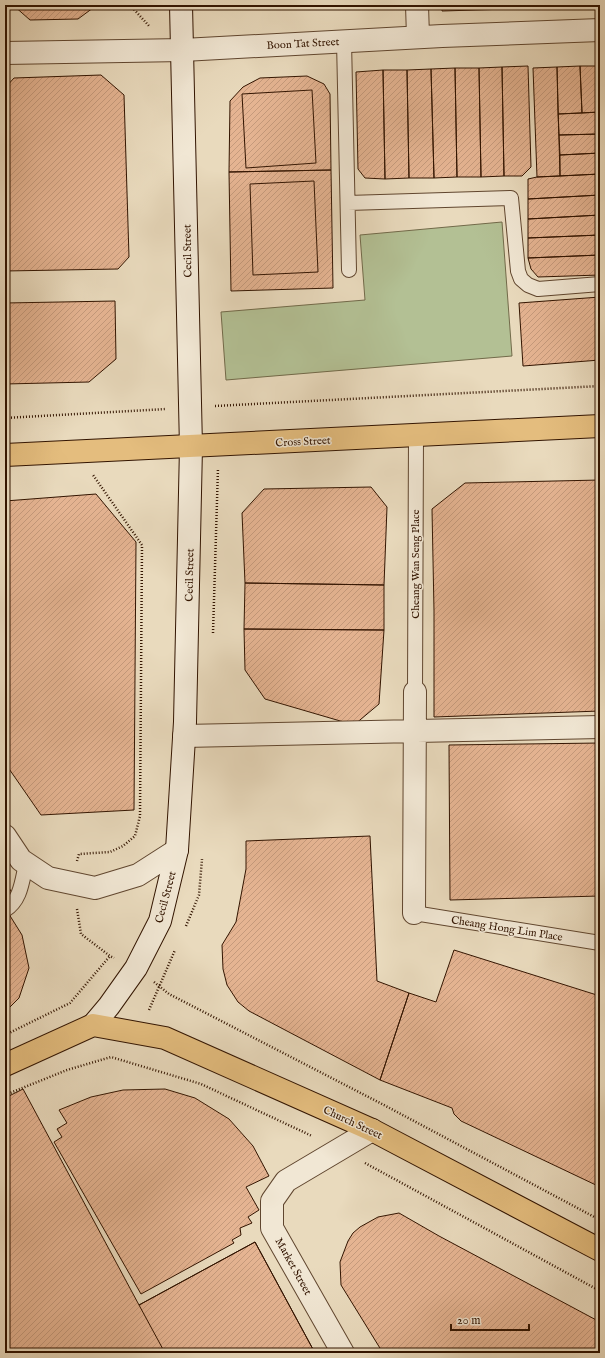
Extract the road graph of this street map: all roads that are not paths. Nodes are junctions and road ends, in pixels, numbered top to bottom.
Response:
1 (181, 5) edge
2 (417, 5) edge
3 (600, 30) edge
4 (418, 37) junction
5 (344, 41) junction
6 (183, 50) junction
7 (5, 53) edge
8 (348, 203) junction
9 (349, 270) dead end
10 (600, 284) edge
11 (600, 426) edge
12 (416, 435) junction
13 (191, 447) junction
14 (5, 455) edge
15 (415, 692) joint
16 (600, 727) edge
17 (415, 731) junction
18 (184, 736) junction
19 (5, 836) edge
20 (177, 850) junction
21 (26, 864) junction
22 (5, 910) edge
23 (414, 914) joint
24 (600, 943) edge
25 (93, 1025) junction
26 (5, 1065) edge
27 (372, 1130) junction
28 (600, 1250) edge
29 (343, 1353) edge

1 - 6 street, Cecil Street
2 - 4 street
3 - 4 street, Boon Tat Street
4 - 5 street, Boon Tat Street
5 - 6 street, Boon Tat Street
5 - 8 lane
6 - 7 street, Boon Tat Street
6 - 13 street, Cecil Street
8 - 9 lane
8 - 10 lane
11 - 12 main road, Cross Street
12 - 13 main road, Cross Street
12 - 15 lane, Cheang Wan Seng Place
13 - 14 main road, Cross Street
13 - 18 street, Cecil Street
15 - 17 street
16 - 17 street
17 - 18 street
17 - 23 street
18 - 20 street, Cecil Street
19 - 21 street
20 - 21 street
20 - 25 street, Cecil Street
21 - 22 lane
23 - 24 lane, Cheang Hong Lim Place
25 - 26 main road, Cecil Street
25 - 27 main road, Church Street
27 - 28 main road, Church Street
27 - 29 street, Market Street

